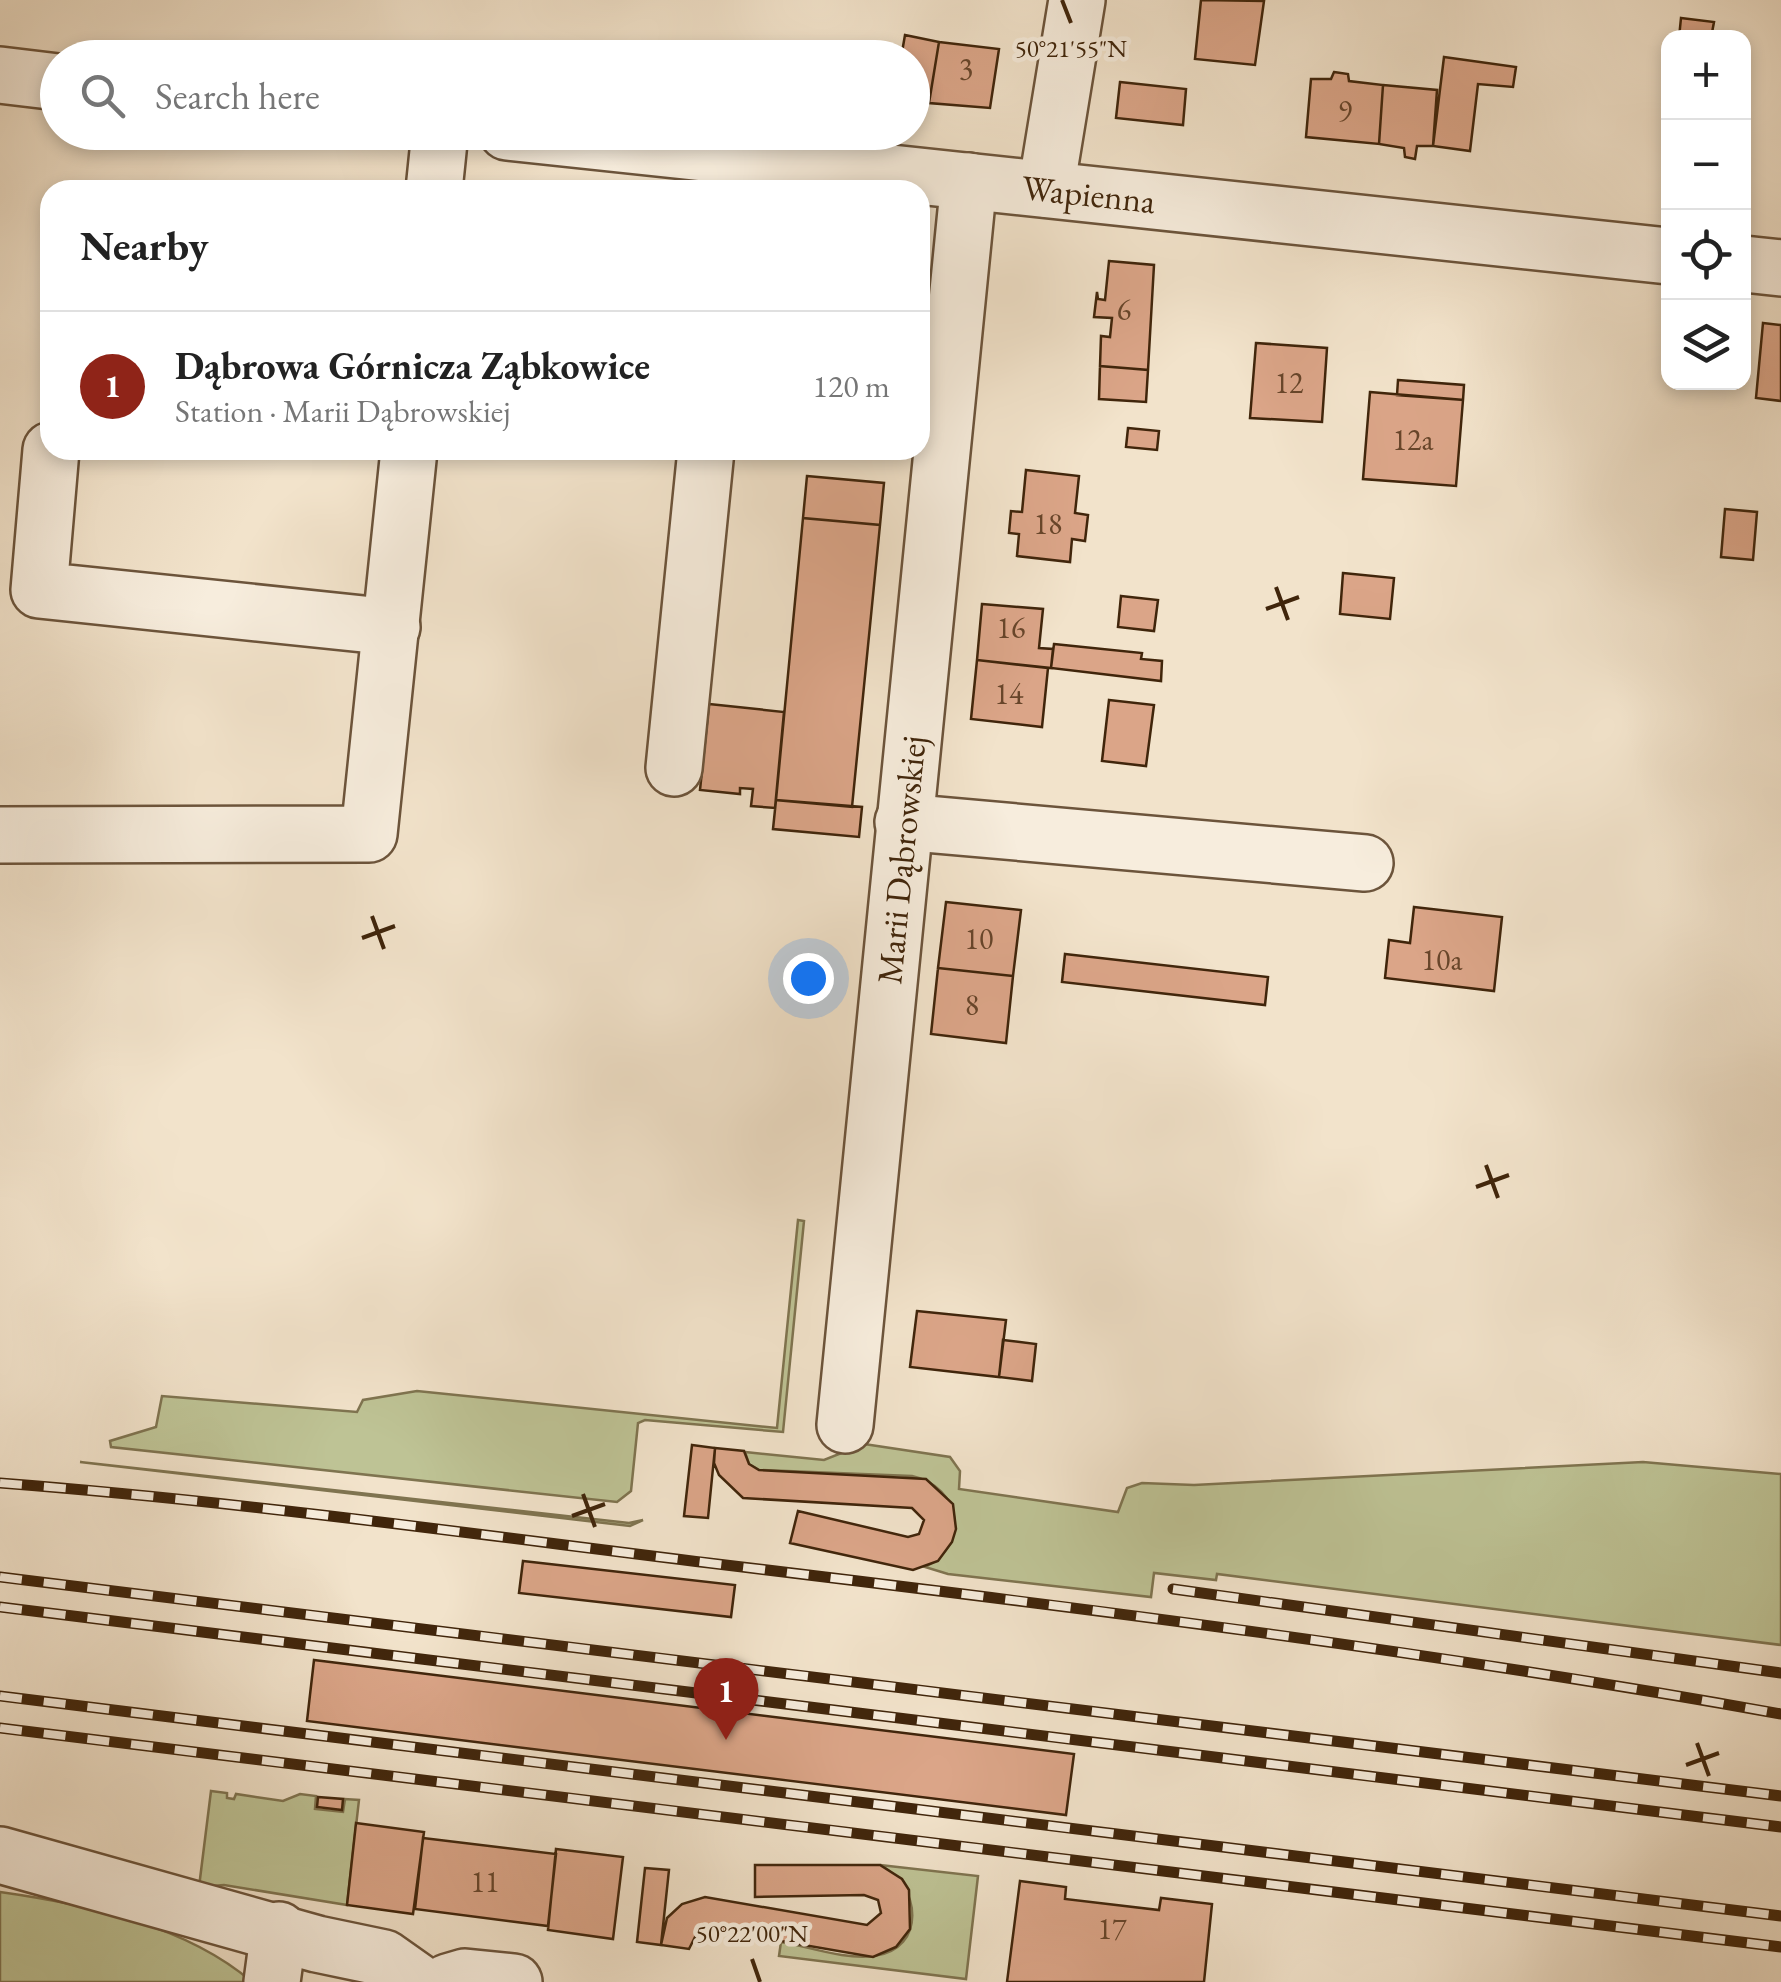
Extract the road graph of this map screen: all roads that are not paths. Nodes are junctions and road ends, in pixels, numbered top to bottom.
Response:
1 (1077, 0) edge
2 (0, 75) edge
3 (40, 80) edge
4 (438, 150) edge
5 (676, 150) edge
6 (435, 180) edge
7 (969, 181) junction
8 (1046, 189) junction
9 (1661, 255) edge
10 (1751, 265) edge
11 (1781, 268) edge
12 (930, 442) edge
13 (51, 460) edge
14 (408, 460) edge
15 (705, 460) edge
16 (929, 460) edge
17 (392, 627) junction
18 (674, 768) dead end
19 (903, 822) junction
20 (0, 835) edge
21 (1366, 863) dead end
22 (845, 1426) dead end
23 (0, 1855) edge
24 (275, 1956) edge
25 (418, 1982) edge
26 (448, 1982) edge
27 (514, 1982) edge

1 - 8 street
2 - 3 street
4 - 6 street
5 - 7 street, Wapienna
7 - 8 street, Wapienna
7 - 12 street, Marii Dąbrowskiej
8 - 9 street, Wapienna
10 - 11 street
13 - 17 street
14 - 17 street
15 - 18 street
16 - 19 street, Marii Dąbrowskiej
17 - 20 street
19 - 21 street
19 - 22 street, Marii Dąbrowskiej
23 - 24 street
24 - 25 street
26 - 27 street

